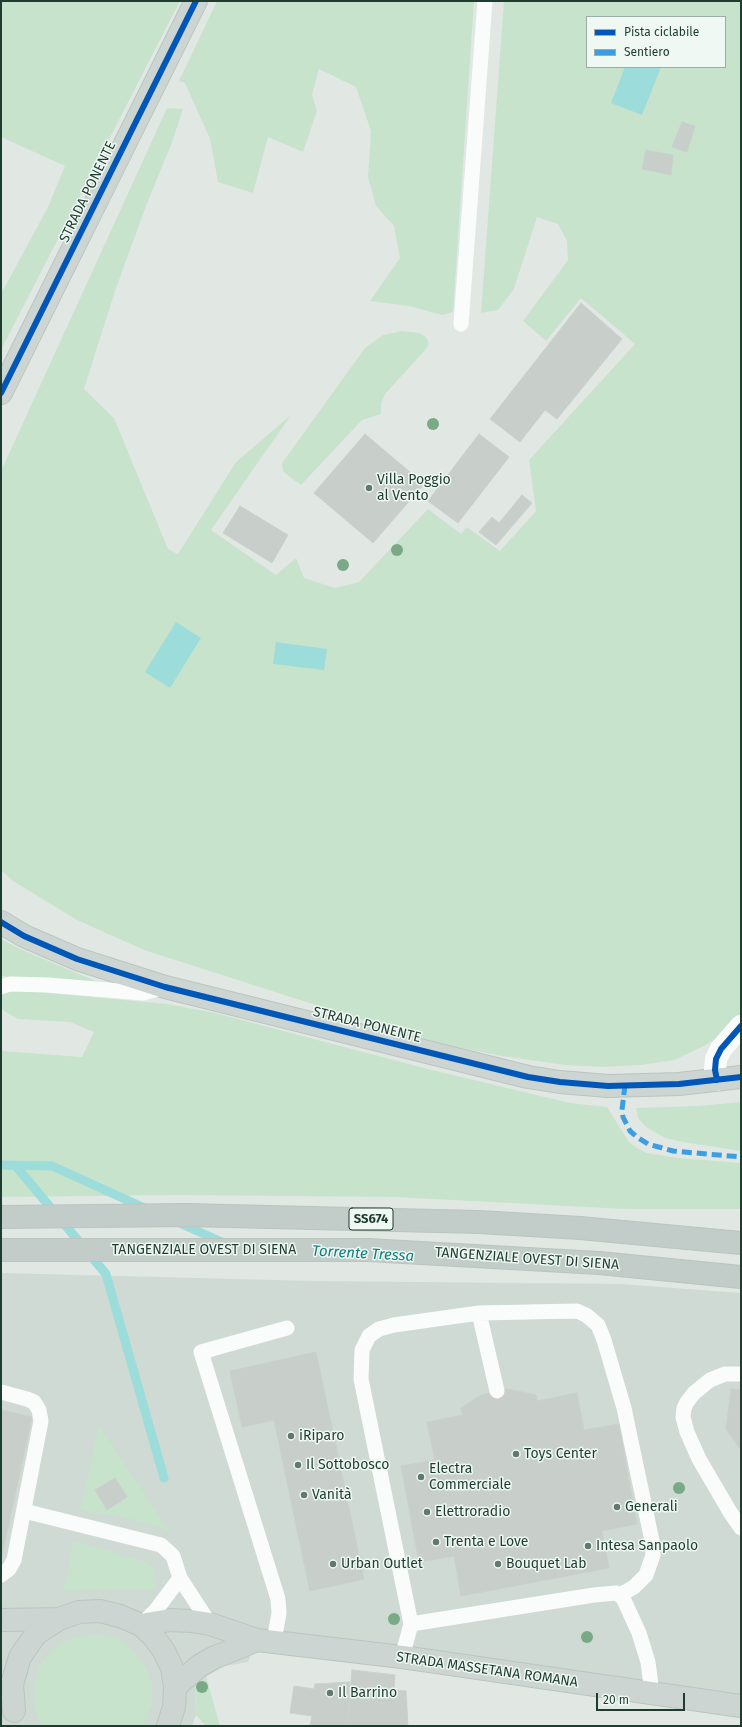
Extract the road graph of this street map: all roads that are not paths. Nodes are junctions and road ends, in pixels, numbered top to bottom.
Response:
1 (196, 1) edge
2 (485, 1) edge
3 (462, 324) dead end
4 (1, 393) edge
5 (1, 922) edge
6 (1, 987) edge
7 (165, 987) junction
8 (741, 1026) edge
9 (741, 1077) edge
10 (717, 1080) junction
11 (1, 1217) edge
12 (741, 1243) edge
13 (1, 1250) edge
14 (741, 1277) edge
15 (479, 1313) junction
16 (287, 1328) dead end
17 (741, 1374) edge
18 (497, 1391) dead end
19 (1, 1392) edge
20 (24, 1511) junction
21 (741, 1528) edge
22 (1, 1575) edge
23 (180, 1578) junction
24 (620, 1595) junction
25 (59, 1619) junction
26 (1, 1620) edge
27 (210, 1624) junction
28 (412, 1624) junction
29 (141, 1625) junction
30 (266, 1640) junction
31 (402, 1658) junction
32 (1, 1684) edge
33 (175, 1687) junction
34 (652, 1693) junction
35 (741, 1706) edge
36 (17, 1718) edge
37 (168, 1726) edge

1 - 4 main road, STRADA PONENTE
2 - 3 lane
5 - 7 main road, STRADA PONENTE
6 - 7 lane
7 - 10 main road, STRADA PONENTE
8 - 10 street
9 - 10 main road, STRADA PONENTE
11 - 12 highway, SS674
13 - 14 highway, TANGENZIALE OVEST DI SIENA / SS674
15 - 18 lane
15 - 24 lane
15 - 28 lane
16 - 30 lane
17 - 21 lane
19 - 20 lane
20 - 22 lane
20 - 23 lane
23 - 27 lane
23 - 29 lane
24 - 28 lane
24 - 34 lane
25 - 26 main road
25 - 29 main road
25 - 36 main road
27 - 29 main road, STRADA MASSETANA ROMANA
27 - 30 main road, STRADA MASSETANA ROMANA
28 - 31 lane
29 - 33 main road
30 - 31 main road, STRADA MASSETANA ROMANA
30 - 33 main road, STRADA MASSETANA ROMANA
31 - 34 main road, STRADA MASSETANA ROMANA
32 - 36 main road
33 - 37 main road
34 - 35 main road, STRADA MASSETANA ROMANA

